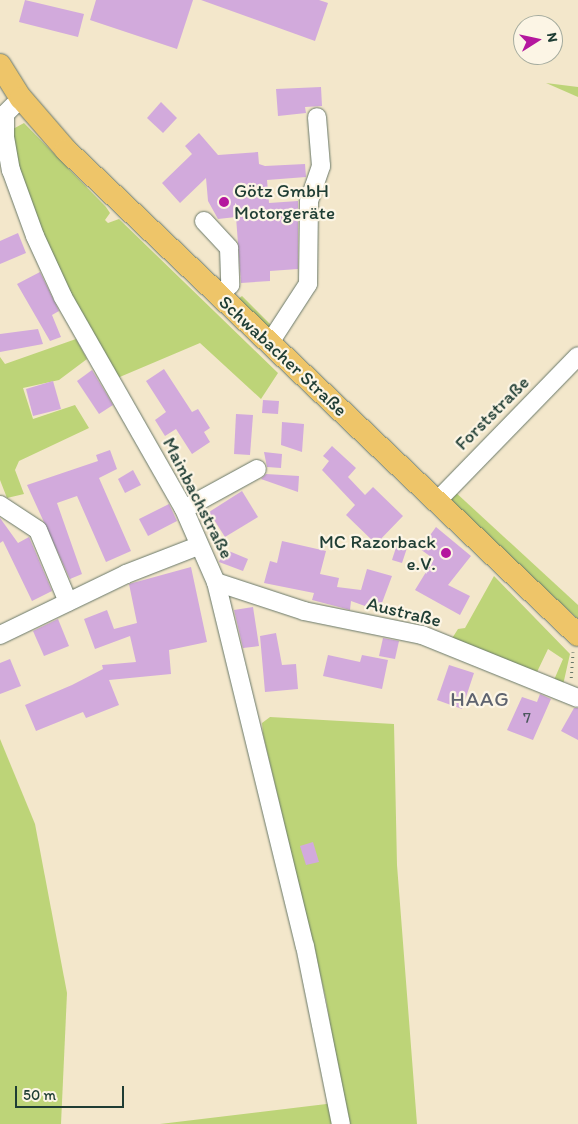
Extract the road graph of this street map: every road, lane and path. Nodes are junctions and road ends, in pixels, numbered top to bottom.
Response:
1 (0, 65) edge
2 (21, 98) junction
3 (2, 112) edge
4 (317, 117) dead end
5 (204, 221) dead end
6 (219, 296) junction
7 (269, 344) junction
8 (578, 356) edge
9 (257, 469) dead end
10 (437, 501) junction
11 (0, 505) edge
12 (184, 509) junction
13 (198, 546) junction
14 (216, 582) junction
15 (68, 602) junction
16 (0, 635) edge
17 (578, 635) edge
18 (578, 698) edge
19 (341, 1124) edge

1 - 2 main road, Schwabacher Straße
2 - 3 street, Mainbachstraße
2 - 6 main road, Schwabacher Straße
3 - 12 street, Mainbachstraße
4 - 7 street
5 - 6 street
6 - 7 main road, Schwabacher Straße
7 - 10 main road, Schwabacher Straße
8 - 10 street, Forststraße
9 - 12 street
10 - 17 main road, Schwabacher Straße
11 - 15 street
12 - 13 street, Mainbachstraße
13 - 14 street, Mainbachstraße
13 - 15 street
14 - 18 street, Austraße
14 - 19 street, Mainbachstraße
15 - 16 street

